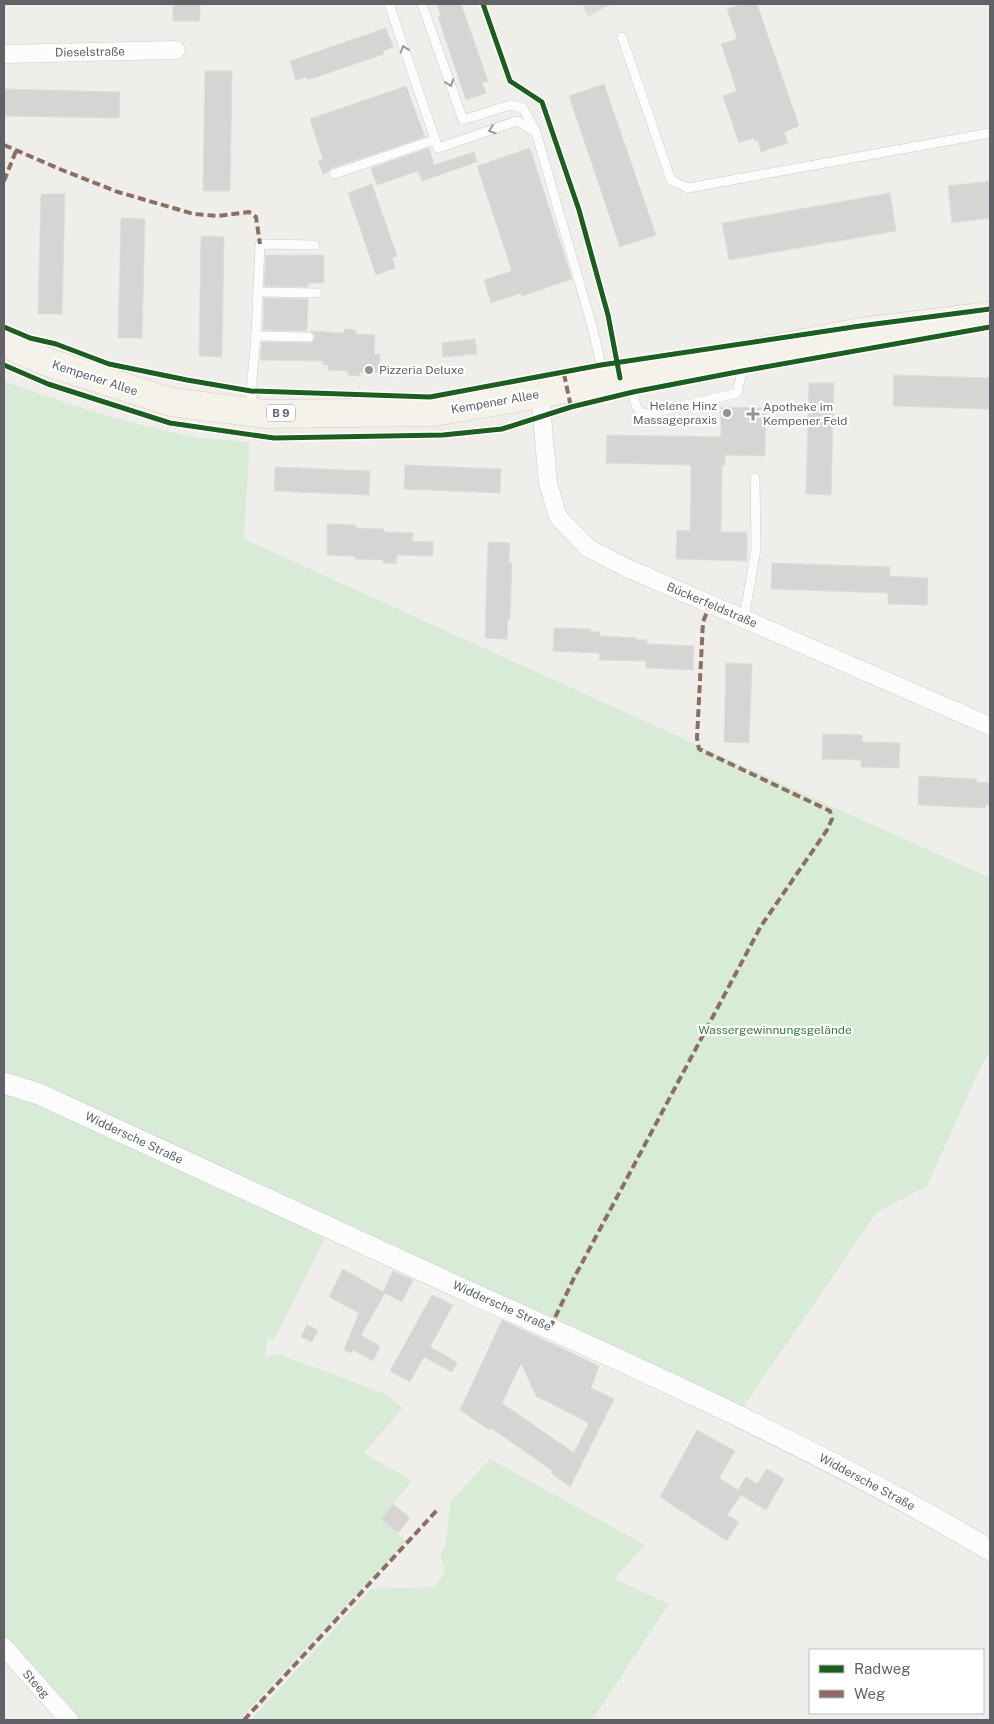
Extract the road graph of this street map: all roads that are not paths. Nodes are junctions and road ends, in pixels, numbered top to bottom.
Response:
1 (389, 4) edge
2 (422, 4) edge
3 (622, 37) dead end
4 (176, 50) dead end
5 (4, 54) edge
6 (536, 132) junction
7 (990, 133) edge
8 (434, 140) junction
9 (334, 174) dead end
10 (315, 245) dead end
11 (258, 292) junction
12 (316, 293) dead end
13 (990, 316) edge
14 (256, 336) junction
15 (309, 337) dead end
16 (4, 343) edge
17 (740, 355) junction
18 (617, 379) junction
19 (540, 394) junction
20 (253, 412) junction
21 (754, 478) dead end
22 (744, 618) junction
23 (990, 726) edge
24 (4, 1083) edge
25 (990, 1550) edge
26 (4, 1647) edge
27 (68, 1720) edge

8 -> 1 lane
2 -> 6 lane
3 - 7 lane
4 - 5 street, Dieselstraße
6 -> 8 lane
6 - 18 lane
8 - 9 lane
10 - 11 lane
11 - 12 lane
11 - 14 lane
13 - 17 main road, Kempener Allee / B 9
14 - 15 lane
14 - 20 lane
16 - 20 main road, Kempener Allee / B 9
17 - 18 main road, Kempener Allee / B 9
17 - 18 lane
18 - 19 main road, Kempener Allee / B 9
19 - 20 main road, Kempener Allee / B 9
19 - 22 street, Bückerfeldstraße
21 - 22 lane
22 - 23 street, Bückerfeldstraße
24 - 25 street, Widdersche Straße
26 - 27 street, Steeg

